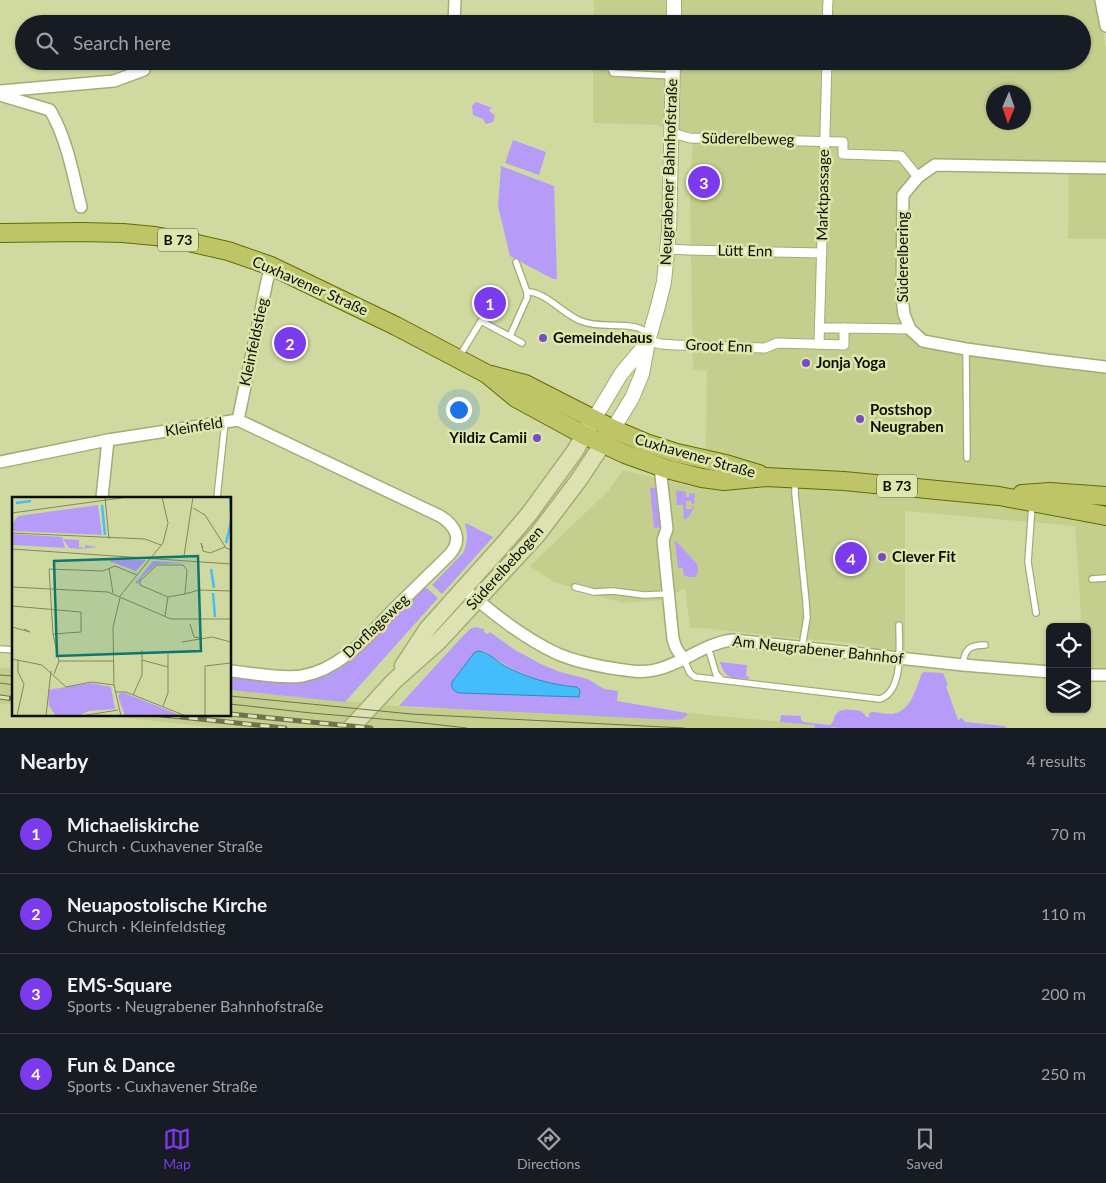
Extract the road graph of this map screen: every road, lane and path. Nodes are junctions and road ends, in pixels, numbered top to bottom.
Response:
1 (455, 0) edge
2 (674, 0) edge
3 (828, 0) edge
4 (1101, 0) edge
5 (454, 15) edge
6 (674, 15) edge
7 (827, 15) edge
8 (1106, 26) edge
9 (144, 70) dead end
10 (612, 70) edge
11 (673, 70) edge
12 (826, 70) edge
13 (673, 76) junction
14 (0, 91) edge
15 (0, 95) edge
16 (672, 133) junction
17 (825, 141) junction
18 (824, 154) junction
19 (842, 154) junction
20 (1106, 168) edge
21 (918, 177) junction
22 (81, 207) dead end
23 (0, 233) edge
24 (668, 249) junction
25 (822, 253) junction
26 (516, 262) dead end
27 (271, 266) junction
28 (527, 292) junction
29 (820, 328) junction
30 (844, 328) junction
31 (910, 329) junction
32 (510, 336) junction
33 (649, 337) junction
34 (522, 343) dead end
35 (819, 344) junction
36 (966, 349) junction
37 (458, 359) junction
38 (1106, 366) edge
39 (487, 374) junction
40 (594, 419) junction
41 (238, 420) junction
42 (225, 422) junction
43 (613, 429) junction
44 (584, 435) junction
45 (108, 440) junction
46 (603, 444) junction
47 (967, 458) dead end
48 (0, 462) edge
49 (660, 466) junction
50 (766, 477) junction
51 (796, 478) junction
52 (999, 496) junction
53 (1106, 496) edge
54 (102, 497) edge
55 (217, 497) edge
56 (1033, 503) junction
57 (1106, 516) edge
58 (454, 527) joint
59 (1106, 578) edge
60 (1092, 579) dead end
61 (575, 587) dead end
62 (464, 589) junction
63 (668, 594) junction
64 (476, 600) junction
65 (1036, 613) dead end
66 (899, 625) dead end
67 (985, 645) dead end
68 (708, 647) junction
69 (802, 647) junction
70 (899, 658) junction
71 (684, 660) junction
72 (963, 665) junction
73 (231, 671) edge
74 (1046, 672) edge
75 (1091, 674) edge
76 (1106, 675) edge
77 (722, 680) junction
78 (394, 681) junction
79 (351, 728) edge

1 - 5 street
2 - 6 street
3 - 7 street
4 - 8 street
9 - 14 street
10 - 13 lane
11 - 13 street, Neugrabener Bahnhofstraße
12 - 17 street, Marktpassage
13 - 16 street, Neugrabener Bahnhofstraße
15 - 22 street
16 - 17 street, Süderelbeweg
16 - 24 street, Neugrabener Bahnhofstraße
17 - 18 street, Marktpassage
17 - 19 street, Süderelbeweg
18 - 19 street
18 - 25 street, Marktpassage
19 - 21 street
20 - 21 street, Süderelbering
21 - 31 street, Süderelbering
23 - 27 main road, Cuxhavener Straße / B 73
24 - 25 street, Lütt Enn
24 - 33 street, Neugrabener Bahnhofstraße
25 - 29 street, Marktpassage
26 - 28 lane
27 - 37 main road, Cuxhavener Straße / B 73
27 - 41 street, Kleinfeldstieg
28 - 32 lane
28 - 33 lane
29 - 30 street
29 - 35 street
30 - 31 street
30 - 35 street, Groot Enn
31 - 36 street
32 - 34 lane
32 - 37 lane
33 - 35 street, Groot Enn
33 - 40 street, Neugrabener Bahnhofstraße
33 - 43 street, Neugrabener Bahnhofstraße
36 - 38 street
36 - 47 lane
37 - 39 main road, Cuxhavener Straße / B 73
39 - 40 main road, Cuxhavener Straße / B 73
39 - 44 main road, Cuxhavener Straße / B 73
40 - 43 main road, Cuxhavener Straße / B 73
40 - 44 main road, Süderelbebogen
41 - 42 street, Kleinfeld
41 - 58 street, Kleinfeld
42 - 45 street, Kleinfeld
42 - 55 lane
43 - 46 main road, Süderelbebogen
43 - 50 main road, Cuxhavener Straße / B 73
44 - 46 main road, Cuxhavener Straße / B 73
44 - 62 main road, Süderelbebogen
45 - 48 street, Kleinfeld
45 - 54 street
46 - 49 main road, Cuxhavener Straße / B 73
46 - 64 main road, Süderelbebogen
49 - 50 main road, Cuxhavener Straße / B 73
49 - 63 street
50 - 51 main road, Cuxhavener Straße / B 73
51 - 52 main road, Cuxhavener Straße / B 73
51 - 69 lane
52 - 53 main road, Cuxhavener Straße / B 73
52 - 56 main road, Cuxhavener Straße / B 73
56 - 57 main road, Cuxhavener Straße / B 73
56 - 65 lane
58 - 73 street, Dorflageweg
59 - 60 lane
61 - 63 lane
62 - 64 street, Am Neugrabener Bahnhof
62 - 78 main road, Süderelbebogen
63 - 71 street
64 - 71 street, Am Neugrabener Bahnhof
64 - 78 main road, Süderelbebogen
66 - 70 lane
67 - 72 lane
68 - 69 street, Am Neugrabener Bahnhof
68 - 71 street, Am Neugrabener Bahnhof
68 - 77 lane
69 - 70 street, Am Neugrabener Bahnhof
70 - 72 street, Am Neugrabener Bahnhof
70 - 77 lane
71 - 77 lane
72 - 74 street, Am Neugrabener Bahnhof
75 - 76 street
78 - 79 main road, Süderelbebogen

